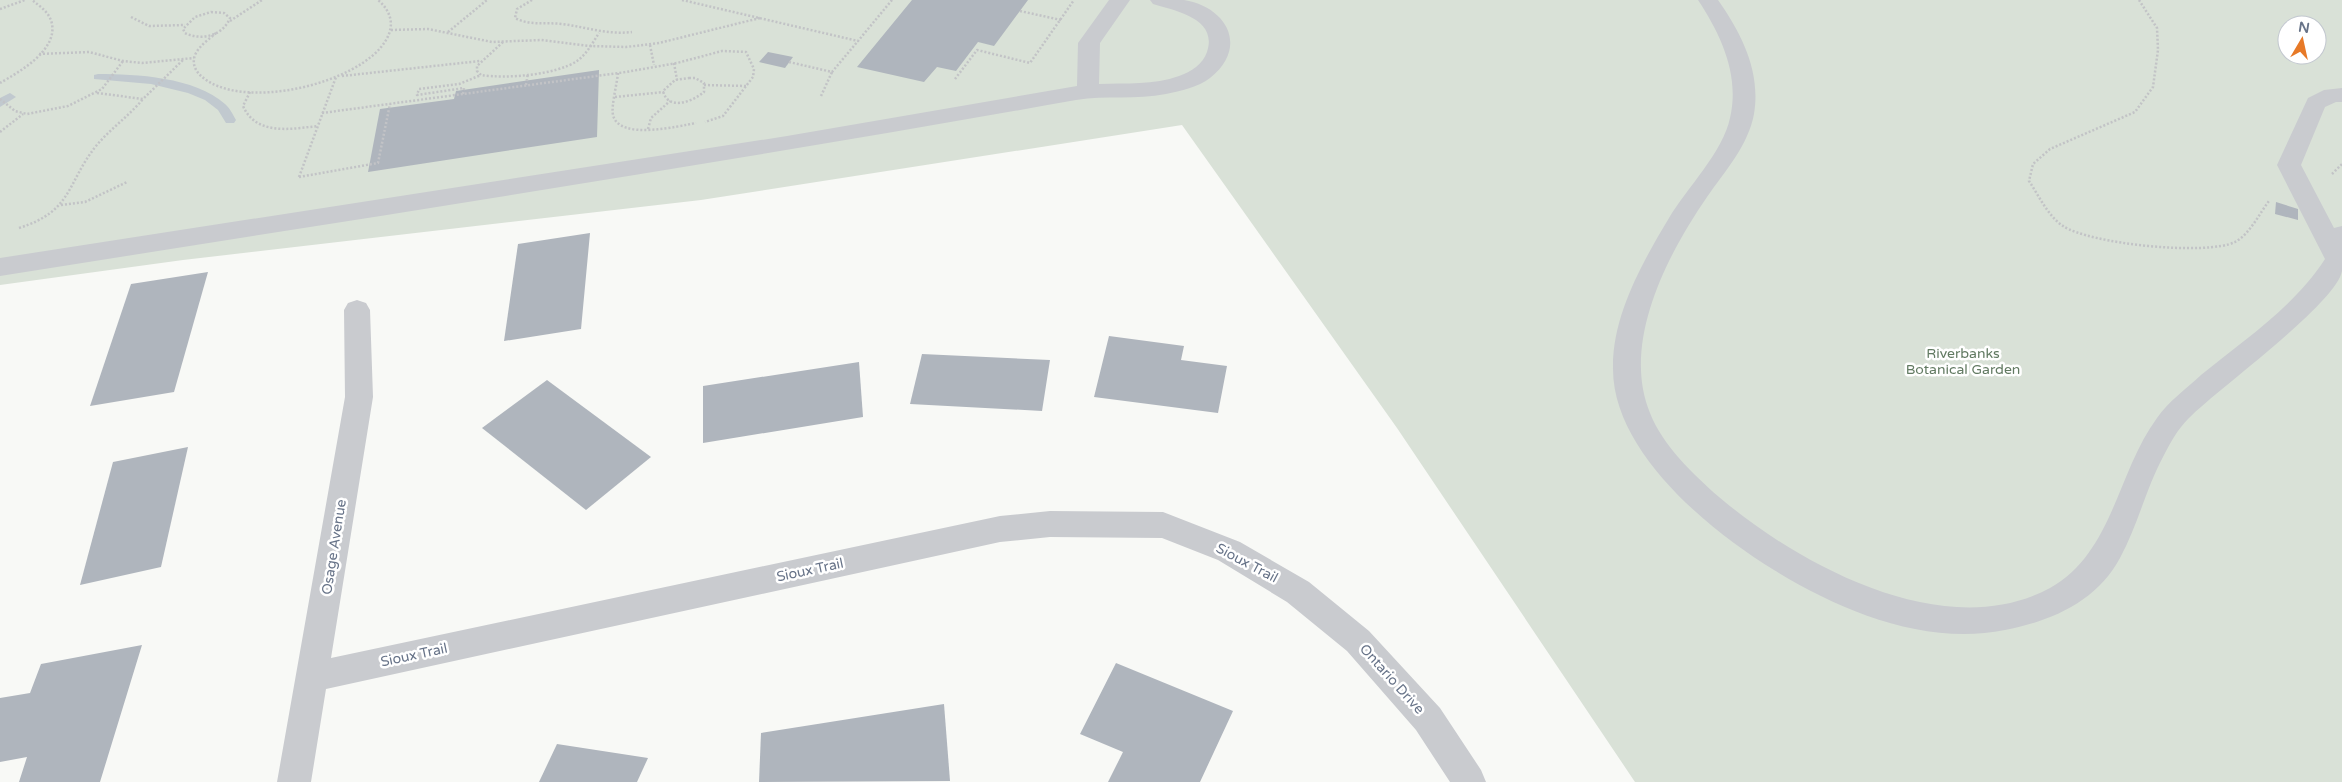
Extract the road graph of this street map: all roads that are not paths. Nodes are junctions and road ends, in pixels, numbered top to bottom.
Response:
1 (1120, 0) edge
2 (1160, 0) edge
3 (1708, 0) edge
4 (1088, 91) junction
5 (2342, 95) edge
6 (2340, 247) edge
7 (0, 267) edge
8 (357, 310) dead end
9 (1298, 592) joint
10 (312, 677) junction
11 (294, 782) edge
12 (1469, 782) edge

1 - 4 street
2 - 4 street
3 - 6 street
4 - 7 street
5 - 6 street
8 - 10 street, Osage Avenue
9 - 10 street, Sioux Trail
9 - 12 street, Ontario Drive
10 - 11 street, Osage Avenue

